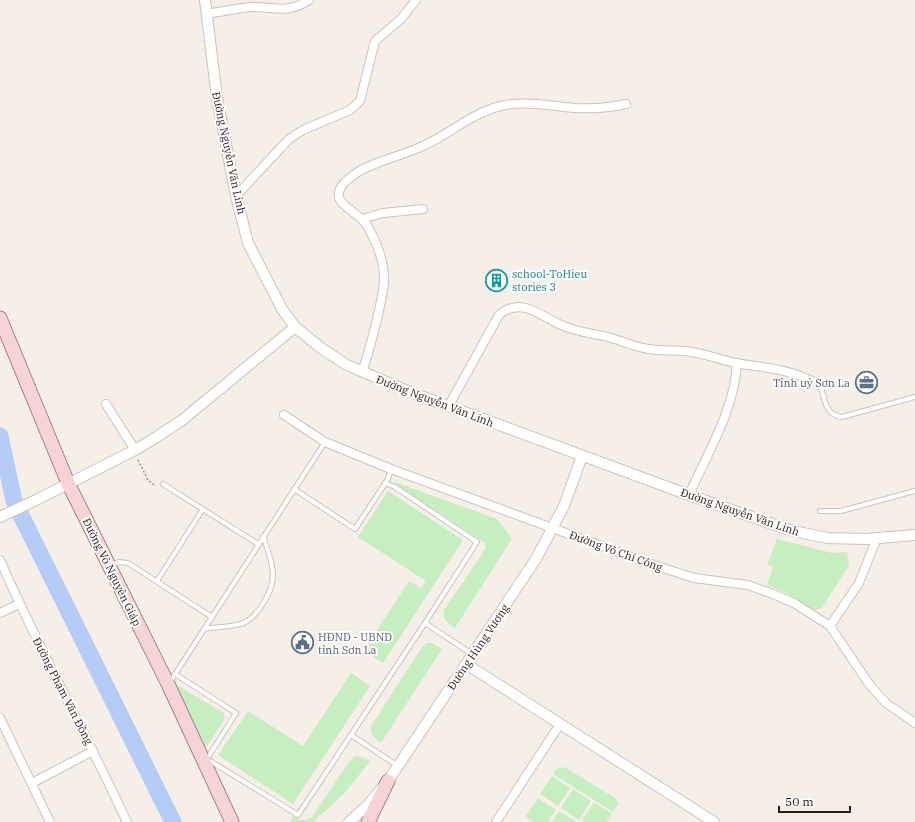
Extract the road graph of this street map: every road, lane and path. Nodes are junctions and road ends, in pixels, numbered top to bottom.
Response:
1 (205, 0) edge
2 (309, 0) edge
3 (416, 0) edge
4 (206, 14) junction
5 (626, 104) dead end
6 (236, 196) junction
7 (423, 209) dead end
8 (362, 219) junction
9 (0, 318) edge
10 (295, 327) junction
11 (736, 363) junction
12 (362, 372) junction
13 (812, 381) dead end
14 (821, 388) dead end
15 (915, 397) edge
16 (106, 404) dead end
17 (448, 407) junction
18 (284, 415) dead end
19 (325, 442) junction
20 (135, 450) junction
21 (582, 456) junction
22 (391, 469) junction
23 (68, 483) junction
24 (385, 483) junction
25 (163, 484) joint
26 (294, 489) junction
27 (915, 491) edge
28 (688, 495) junction
29 (203, 509) junction
30 (820, 511) dead end
31 (0, 517) edge
32 (552, 528) junction
33 (915, 535) edge
34 (263, 536) junction
35 (877, 538) junction
36 (258, 544) junction
37 (0, 560) edge
38 (109, 565) junction
39 (157, 581) junction
40 (19, 604) junction
41 (0, 613) edge
42 (212, 616) junction
43 (425, 623) junction
44 (830, 626) junction
45 (204, 629) junction
46 (473, 654) junction
47 (466, 664) junction
48 (171, 679) junction
49 (915, 712) edge
50 (0, 718) edge
51 (908, 718) junction
52 (915, 723) edge
53 (560, 724) junction
54 (351, 735) junction
55 (93, 751) junction
56 (205, 760) junction
57 (398, 766) junction
58 (388, 781) junction
59 (32, 783) junction
60 (50, 822) edge
61 (127, 822) edge
62 (232, 822) edge
63 (349, 822) edge
64 (368, 822) edge
65 (496, 822) edge
66 (714, 822) edge

1 - 4 street, Đường Nguyễn Văn Linh
2 - 4 street
3 - 6 street
4 - 6 street, Đường Nguyễn Văn Linh
5 - 8 street
6 - 10 street, Đường Nguyễn Văn Linh
7 - 8 street
8 - 12 street
9 - 23 main road, Đường Võ Nguyên Giáp
10 - 12 street, Đường Nguyễn Văn Linh
10 - 20 street
11 - 13 street
11 - 17 street
11 - 28 street
12 - 17 street, Đường Nguyễn Văn Linh
14 - 15 lane
16 - 20 street
17 - 21 street, Đường Nguyễn Văn Linh
18 - 19 street, Đường Võ Chí Công
19 - 22 street, Đường Võ Chí Công
19 - 26 lane
20 - 23 street
20 - 25 path
21 - 28 street, Đường Nguyễn Văn Linh
21 - 32 street, Đường Hùng Vương
22 - 24 lane
22 - 32 street, Đường Võ Chí Công
23 - 31 street
23 - 38 main road, Đường Võ Nguyên Giáp
24 - 26 lane
24 - 43 lane
25 - 29 lane
26 - 34 lane
27 - 30 lane
28 - 35 street, Đường Nguyễn Văn Linh
29 - 36 lane
29 - 39 lane
32 - 44 street, Đường Võ Chí Công
32 - 46 street, Đường Hùng Vương
33 - 35 street, Đường Nguyễn Văn Linh
34 - 36 lane
34 - 45 lane
35 - 44 street
36 - 42 lane
37 - 40 street, Đường Phạm Văn Đồng
38 - 39 lane
38 - 48 main road, Đường Võ Nguyên Giáp
39 - 42 lane
40 - 41 street
40 - 55 street, Đường Phạm Văn Đồng
42 - 45 lane
43 - 46 lane
43 - 54 lane
44 - 51 street, Đường Võ Chí Công
45 - 48 lane
46 - 47 street, Đường Hùng Vương
47 - 53 street
47 - 57 street, Đường Hùng Vương
48 - 56 main road, Đường Võ Nguyên Giáp
48 - 56 lane
49 - 51 street
50 - 59 street
51 - 52 street, Đường Võ Chí Công
53 - 65 street
53 - 66 street
54 - 56 lane
54 - 57 lane
55 - 59 street
55 - 61 street, Đường Phạm Văn Đồng
56 - 62 main road, Đường Võ Nguyên Giáp
57 - 58 street, Đường Hùng Vương
58 - 63 street, Đường Hùng Vương
58 - 64 main road
59 - 60 street

